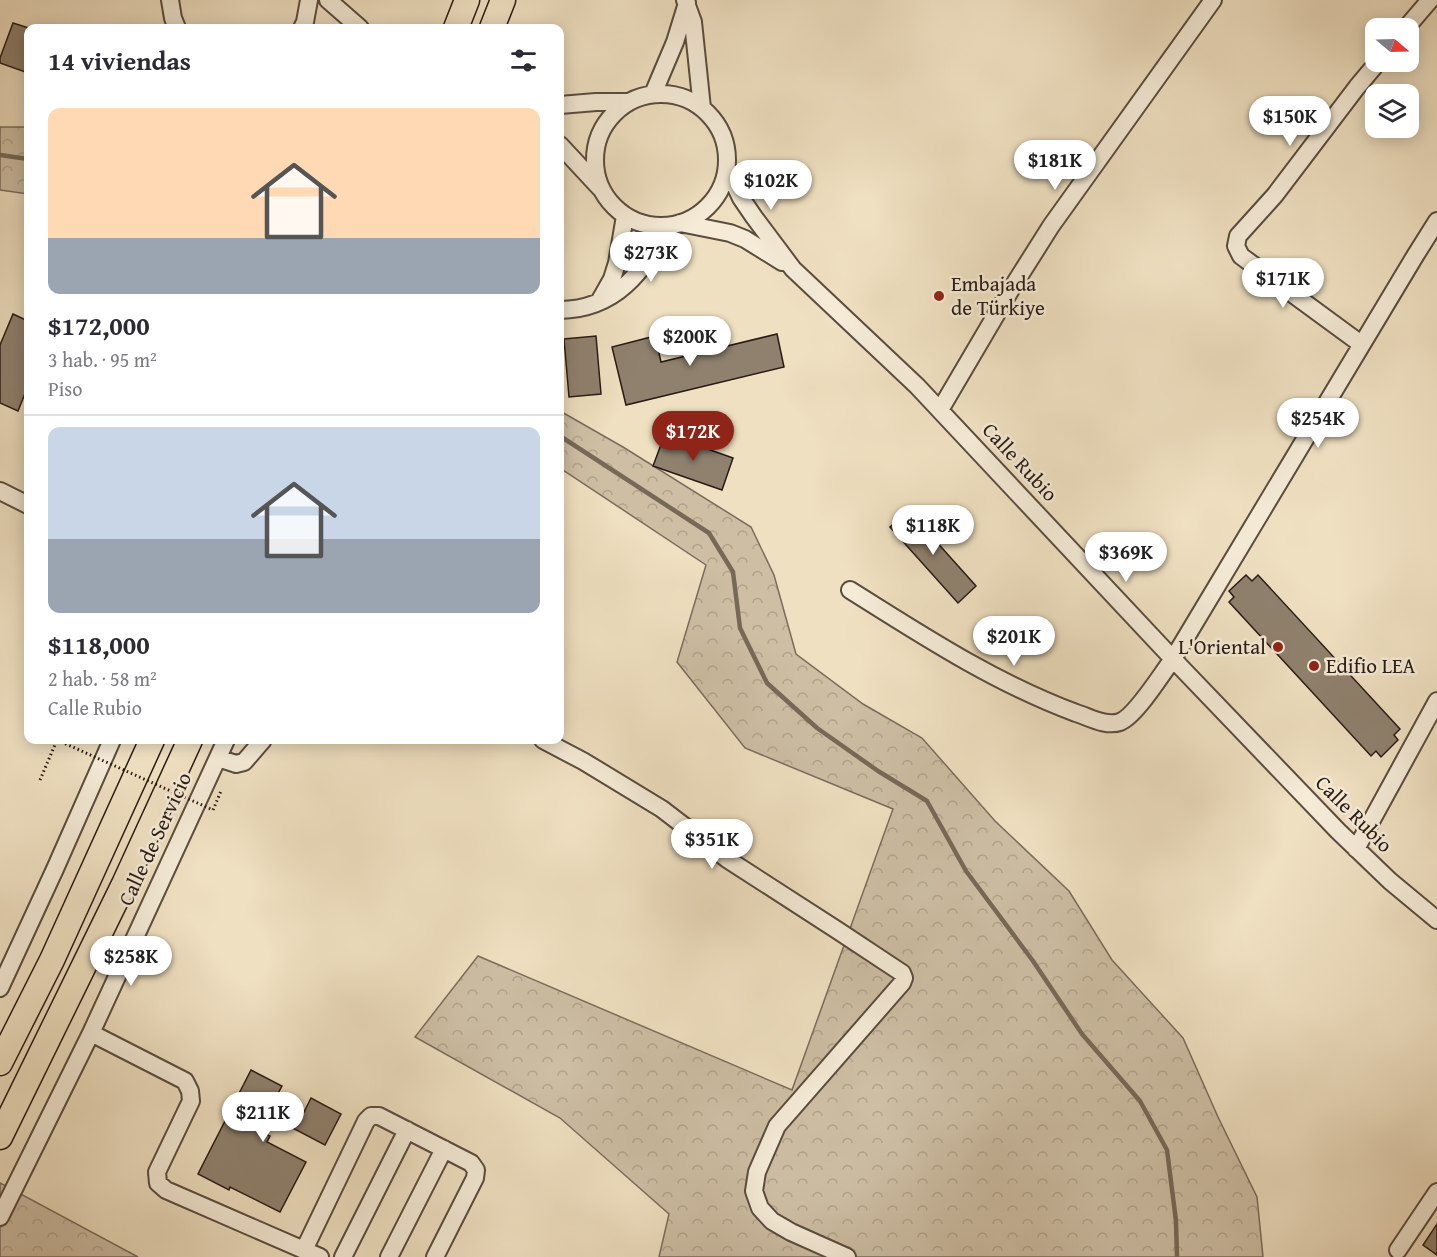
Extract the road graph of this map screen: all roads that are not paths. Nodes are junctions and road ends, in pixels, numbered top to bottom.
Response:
1 (170, 0) edge
2 (309, 0) edge
3 (328, 0) edge
4 (467, 0) edge
5 (503, 0) edge
6 (1213, 0) edge
7 (1430, 0) edge
8 (686, 2) edge
9 (1415, 18) edge
10 (175, 24) edge
11 (304, 24) edge
12 (355, 24) edge
13 (458, 24) edge
14 (494, 24) edge
15 (1370, 72) edge
16 (653, 94) junction
17 (629, 102) junction
18 (564, 105) edge
19 (702, 108) junction
20 (564, 149) edge
21 (727, 168) junction
22 (602, 190) junction
23 (625, 216) junction
24 (1437, 221) edge
25 (675, 225) junction
26 (793, 269) junction
27 (599, 303) junction
28 (564, 310) edge
29 (1362, 344) junction
30 (940, 410) junction
31 (0, 491) edge
32 (24, 503) edge
33 (850, 590) dead end
34 (1173, 659) junction
35 (1437, 701) edge
36 (110, 744) edge
37 (150, 744) edge
38 (188, 744) edge
39 (224, 744) edge
40 (260, 744) edge
41 (551, 744) edge
42 (218, 758) junction
43 (1356, 849) junction
44 (1437, 920) edge
45 (0, 988) edge
46 (91, 1033) junction
47 (0, 1063) edge
48 (407, 1130) junction
49 (0, 1137) edge
50 (444, 1149) junction
51 (1437, 1192) edge
52 (0, 1217) edge
53 (304, 1250) junction
54 (1398, 1250) dead end
55 (320, 1257) edge
56 (343, 1257) edge
57 (389, 1257) edge
58 (435, 1257) edge
59 (847, 1257) edge

1 - 10 street
2 - 11 street
3 - 12 street
4 - 13 highway
5 - 14 highway
6 - 30 street
7 - 9 street
8 - 16 street
8 - 19 street
15 - 29 street
16 - 17 street
16 - 19 street
17 - 18 street
17 - 22 street
19 - 21 street
20 - 22 street
21 - 25 street
21 - 26 street, Calle Rubio
22 - 23 street
23 - 25 street
23 - 27 street
24 - 29 street
25 - 26 street, Calle Rubio
25 - 27 street
26 - 30 street, Calle Rubio
27 - 28 street
29 - 34 street
30 - 34 street, Calle Rubio
31 - 32 street
33 - 34 street
34 - 43 street, Calle Rubio
35 - 43 street
36 - 45 street
37 - 47 highway
38 - 49 highway
39 - 42 street, Calle de Servicio
40 - 42 street
41 - 59 street
42 - 46 street, Calle de Servicio
43 - 44 street, Calle Rubio
46 - 52 street, Calle de Servicio
46 - 53 street
48 - 50 street
48 - 53 street
48 - 56 street
50 - 57 street
50 - 58 street
51 - 54 street
53 - 55 street

